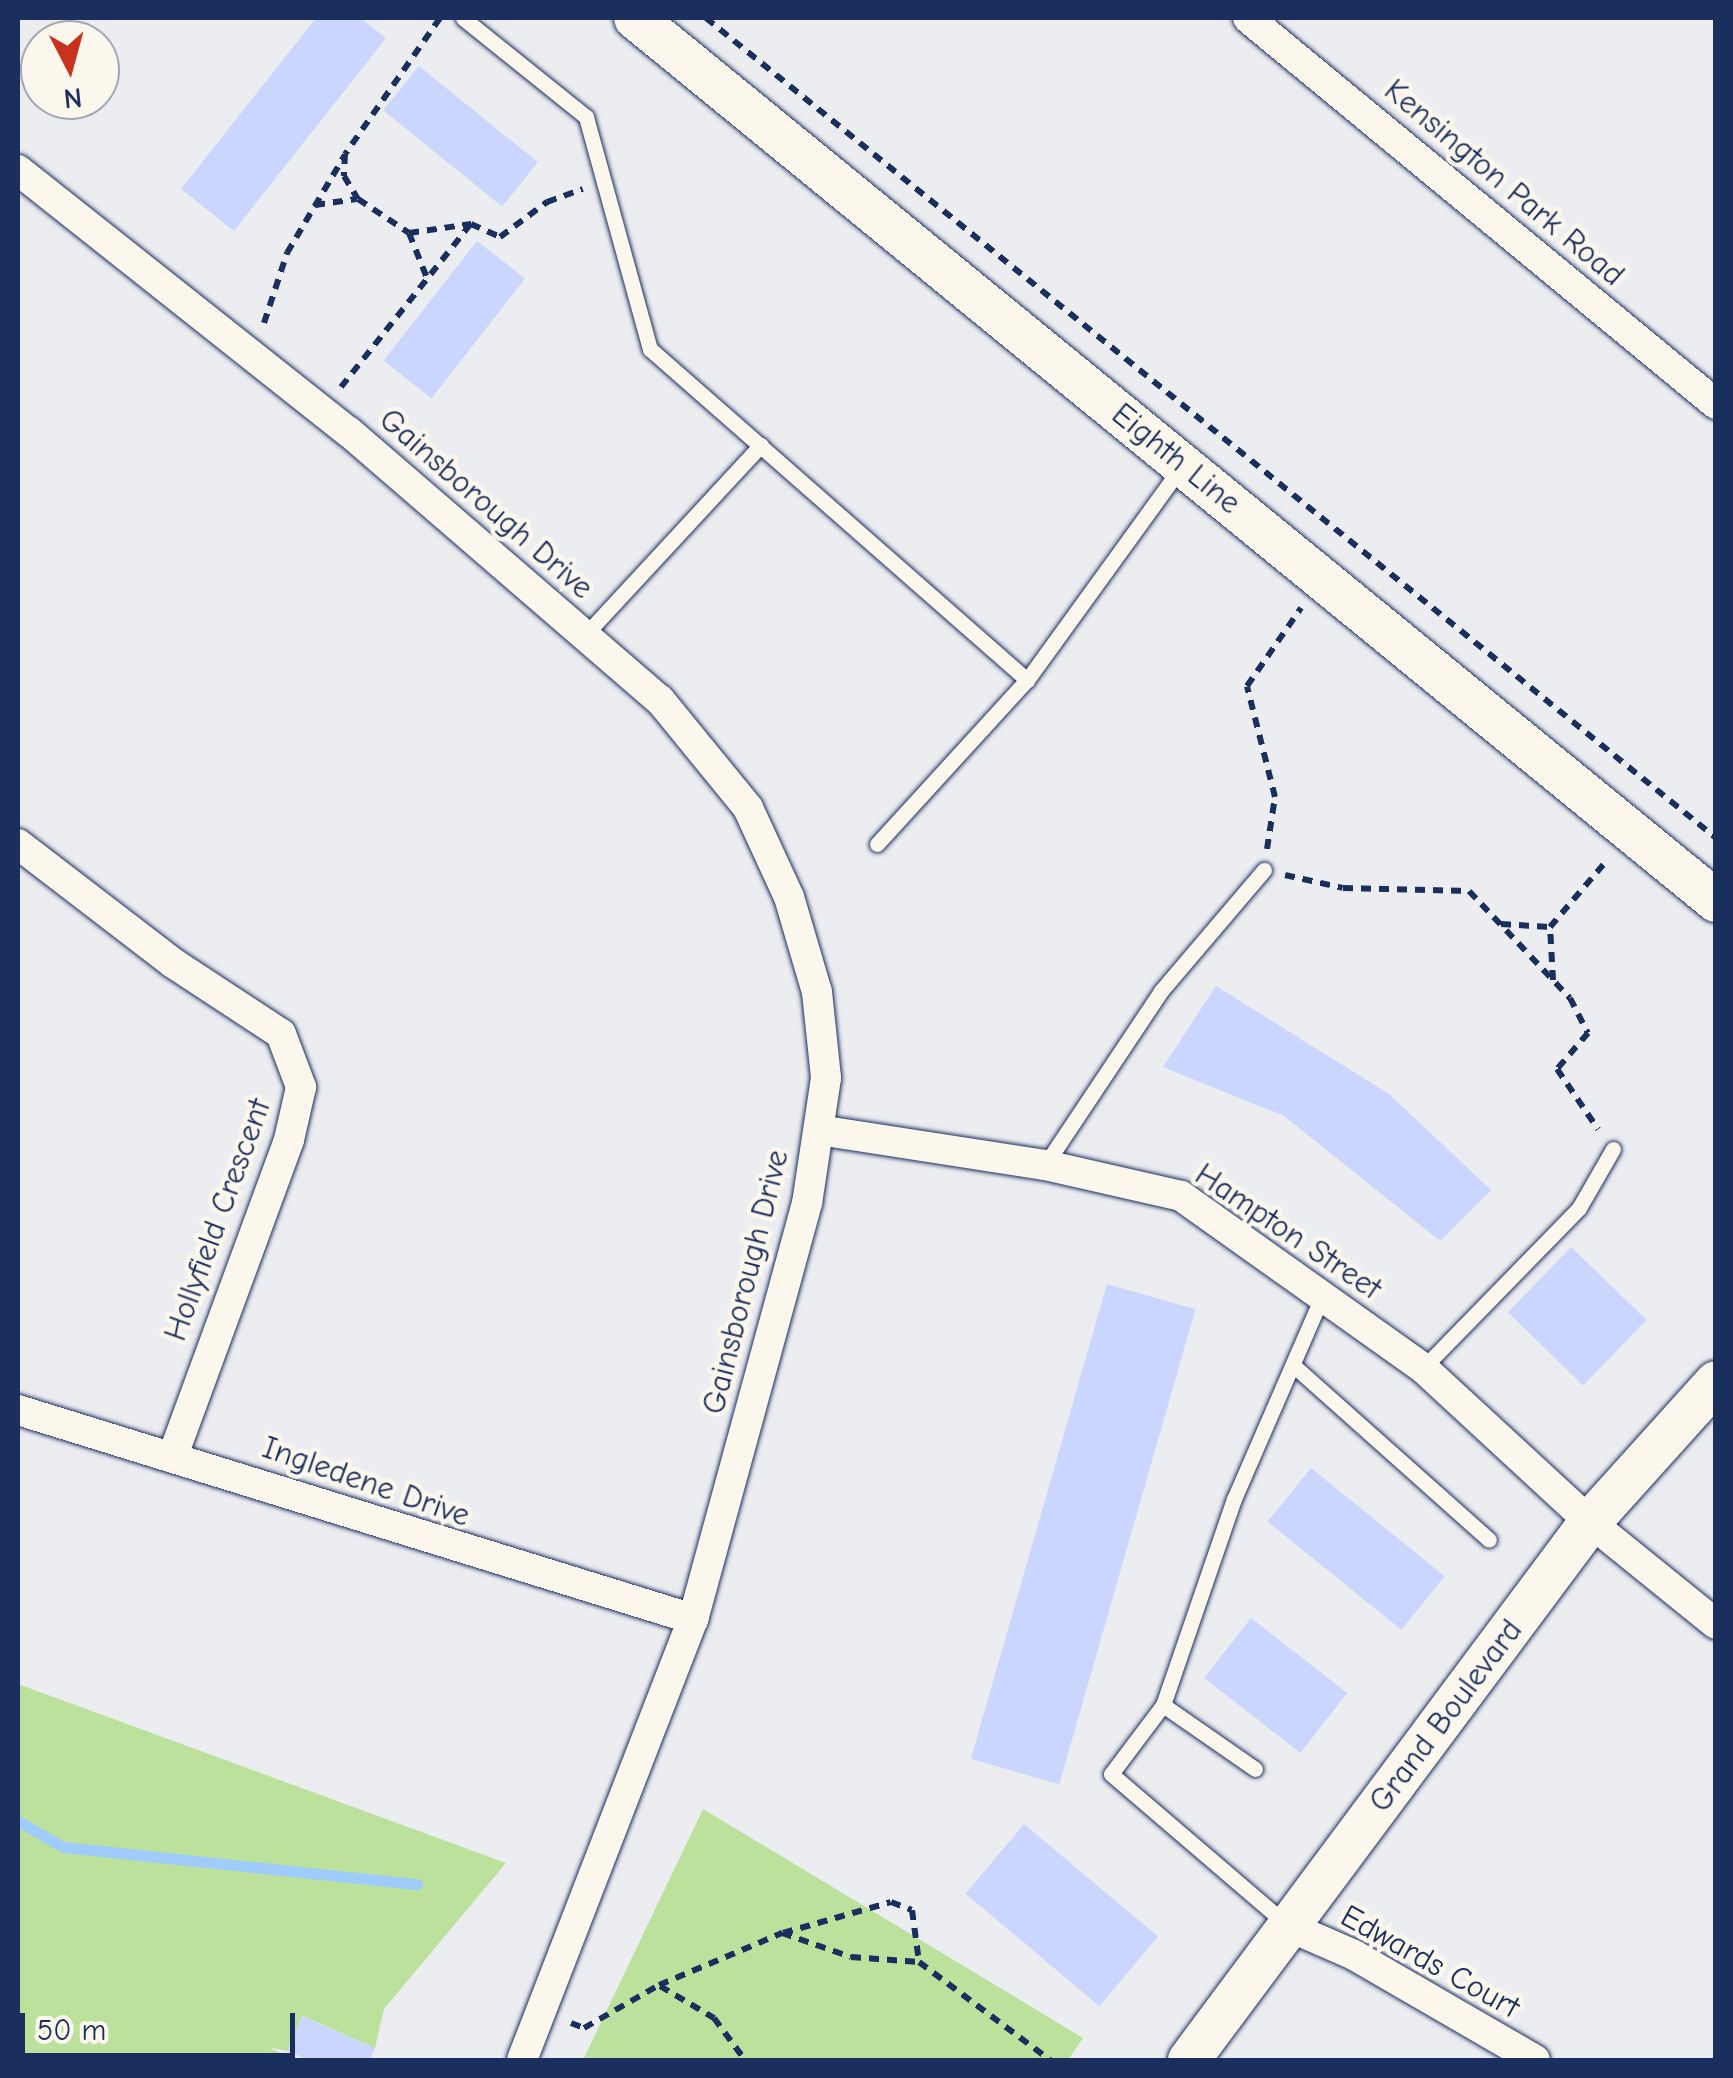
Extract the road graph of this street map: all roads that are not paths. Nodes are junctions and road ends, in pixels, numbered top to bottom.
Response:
1 (463, 18) edge
2 (635, 18) edge
3 (1248, 18) edge
4 (18, 170) edge
5 (1716, 404) edge
6 (761, 445) junction
7 (1183, 464) junction
8 (585, 636) junction
9 (1027, 680) junction
10 (18, 844) edge
11 (877, 844) dead end
12 (1264, 870) road end
13 (1716, 901) edge
14 (820, 1130) junction
15 (1613, 1149) road end
16 (1046, 1165) junction
17 (1323, 1294) junction
18 (1294, 1366) junction
19 (1424, 1368) junction
20 (1716, 1382) edge
21 (18, 1410) edge
22 (174, 1453) junction
23 (1590, 1522) junction
24 (1489, 1540) dead end
25 (693, 1618) junction
26 (1716, 1624) edge
27 (1163, 1705) junction
28 (1256, 1769) dead end
29 (1290, 1927) junction
30 (522, 2060) edge
31 (1189, 2060) edge
32 (1535, 2060) edge

1 - 6 lane
2 - 7 street, Eighth Line
3 - 5 street, Kensington Park Road
4 - 8 street, Gainsborough Drive
6 - 8 lane
6 - 9 lane
7 - 9 lane
7 - 13 street, Eighth Line
8 - 14 street, Gainsborough Drive
9 - 11 lane
10 - 22 street, Hollyfield Crescent
12 - 16 lane
14 - 16 street, Hampton Street
14 - 25 street, Gainsborough Drive
15 - 19 lane
16 - 17 street, Hampton Street
17 - 18 lane
17 - 19 street, Hampton Street
18 - 24 lane
18 - 27 lane
19 - 23 street, Hampton Street
20 - 23 street, Grand Boulevard
21 - 22 street, Ingledene Drive
22 - 25 street, Ingledene Drive
23 - 26 street, Hampton Street
23 - 29 street, Grand Boulevard
25 - 30 street, Gainsborough Drive
27 - 28 lane
27 - 29 lane
29 - 31 street, Grand Boulevard
29 - 32 street, Edwards Court

